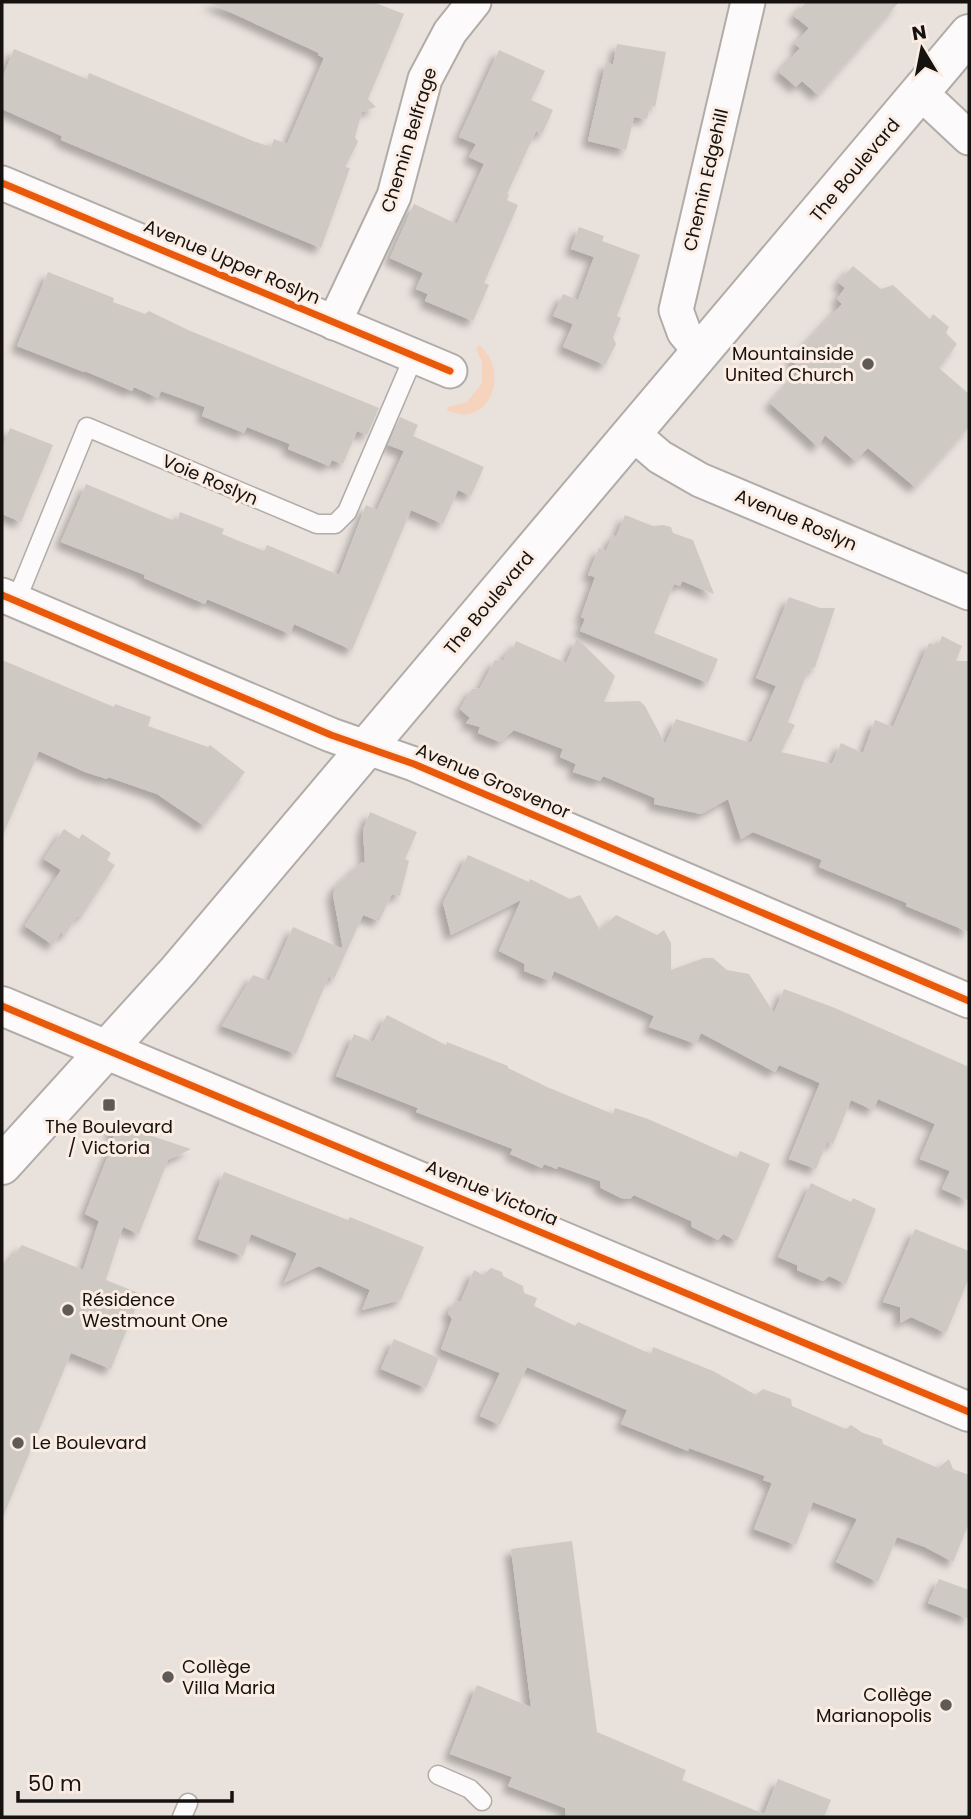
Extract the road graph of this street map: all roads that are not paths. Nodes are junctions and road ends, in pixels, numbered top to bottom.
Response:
1 (474, 2) edge
2 (748, 2) edge
3 (969, 34) edge
4 (921, 93) junction
5 (969, 138) edge
6 (2, 183) edge
7 (334, 323) junction
8 (700, 351) junction
9 (414, 356) junction
10 (450, 371) dead end
11 (632, 433) junction
12 (969, 593) edge
13 (9, 598) edge
14 (368, 747) junction
15 (969, 1001) edge
16 (2, 1006) edge
17 (108, 1049) junction
18 (2, 1165) edge
19 (969, 1412) edge
20 (438, 1775) dead end
21 (482, 1801) dead end

1 - 7 street, Chemin Belfrage
2 - 8 street, Chemin Edgehill
3 - 4 main road, The Boulevard
4 - 5 street
4 - 8 main road, The Boulevard
6 - 7 street, Avenue Upper Roslyn
7 - 9 street, Avenue Upper Roslyn
8 - 11 main road, The Boulevard
9 - 10 street, Avenue Upper Roslyn
9 - 13 lane, Voie Roslyn
11 - 12 street, Avenue Roslyn
11 - 14 main road, The Boulevard
13 - 14 street, Avenue Grosvenor
14 - 15 street, Avenue Grosvenor
14 - 17 main road, The Boulevard
16 - 17 main road, Avenue Victoria
17 - 18 main road, The Boulevard
17 - 19 main road, Avenue Victoria
20 - 21 lane

